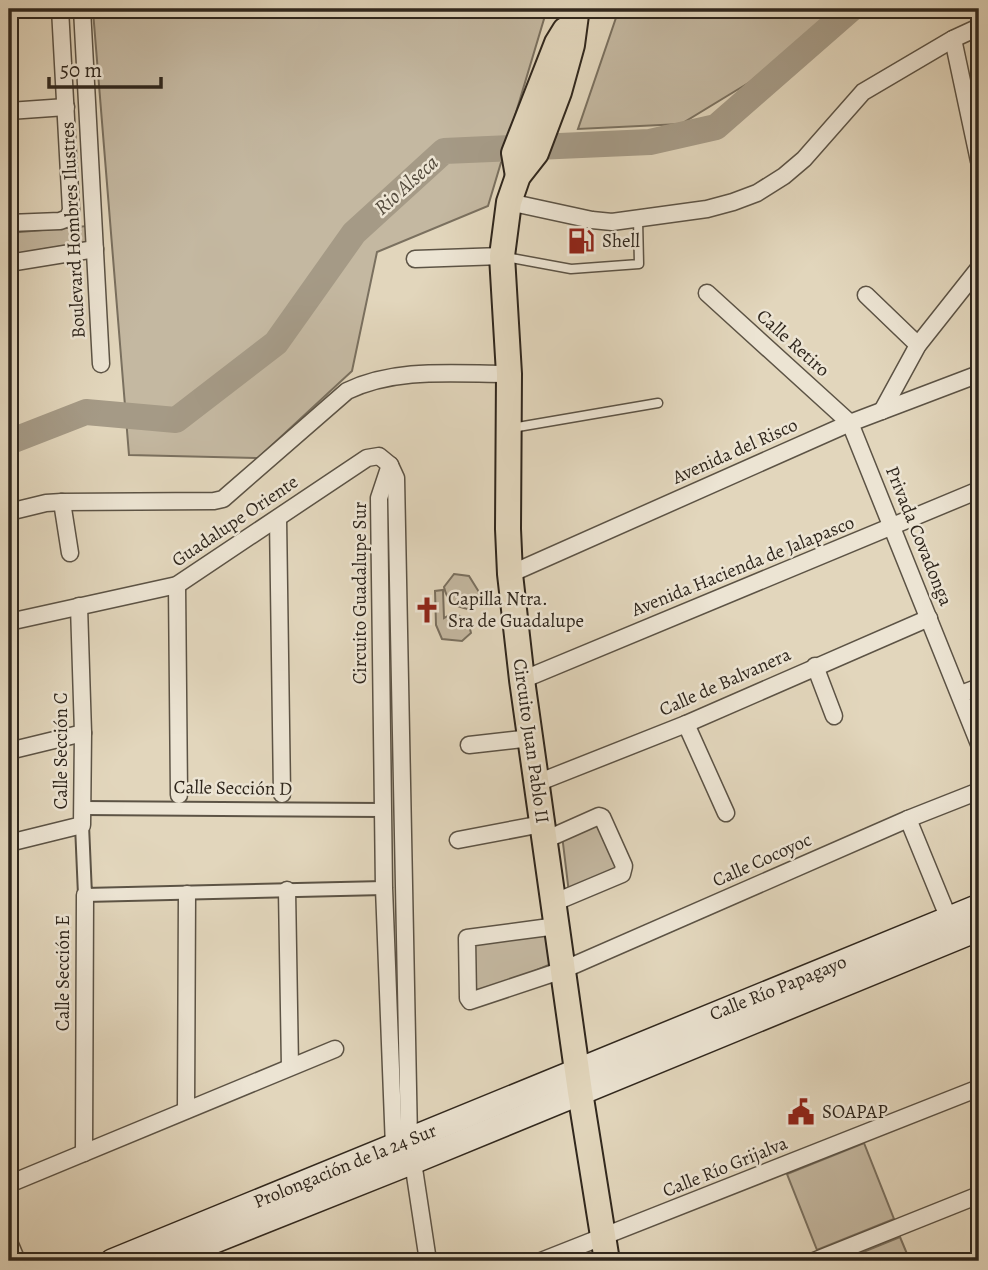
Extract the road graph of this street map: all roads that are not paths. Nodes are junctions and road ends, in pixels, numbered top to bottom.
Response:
1 (60, 9) edge
2 (82, 9) edge
3 (577, 12) edge
4 (979, 27) edge
5 (953, 39) junction
6 (66, 107) junction
7 (9, 111) edge
8 (979, 160) edge
9 (509, 202) junction
10 (638, 219) junction
11 (9, 223) edge
12 (95, 248) junction
13 (502, 256) junction
14 (415, 259) dead end
15 (9, 263) edge
16 (979, 268) edge
17 (708, 293) dead end
18 (866, 295) dead end
19 (918, 345) junction
20 (102, 364) dead end
21 (509, 374) junction
22 (979, 374) edge
23 (658, 403) dead end
24 (882, 411) junction
25 (850, 423) junction
26 (509, 429) junction
27 (390, 465) junction
28 (979, 490) edge
29 (62, 502) junction
30 (9, 512) edge
31 (278, 518) junction
32 (892, 527) junction
33 (70, 553) dead end
34 (510, 574) junction
35 (177, 585) junction
36 (79, 606) junction
37 (929, 618) junction
38 (9, 622) edge
39 (815, 666) junction
40 (522, 680) junction
41 (979, 687) edge
42 (961, 694) junction
43 (401, 703) junction
44 (382, 704) junction
45 (834, 716) dead end
46 (686, 724) junction
47 (83, 733) junction
48 (531, 738) junction
49 (979, 744) edge
50 (469, 745) dead end
51 (9, 751) edge
52 (537, 783) junction
53 (979, 790) edge
54 (282, 794) dead end
55 (179, 795) dead end
56 (83, 808) junction
57 (383, 810) junction
58 (726, 813) dead end
59 (908, 819) junction
60 (82, 825) junction
61 (543, 832) junction
62 (458, 839) dead end
63 (9, 843) edge
64 (384, 888) junction
65 (288, 890) junction
66 (187, 894) junction
67 (85, 895) junction
68 (979, 906) edge
69 (555, 914) junction
70 (949, 919) junction
71 (979, 929) edge
72 (405, 937) junction
73 (386, 938) junction
74 (563, 970) junction
75 (335, 1049) dead end
76 (290, 1067) junction
77 (578, 1081) junction
78 (979, 1088) edge
79 (186, 1110) junction
80 (405, 1150) junction
81 (84, 1153) junction
82 (9, 1184) edge
83 (979, 1195) edge
84 (9, 1242) edge
85 (605, 1250) edge
86 (17, 1261) edge
87 (112, 1261) edge
88 (164, 1261) edge
89 (428, 1261) edge
90 (541, 1261) edge
91 (814, 1261) edge

1 - 6 street, Boulevard Hombres Ilustres
2 - 12 street, Boulevard Hombres Ilustres
3 - 9 main road, Circuito Juan Pablo II
4 - 5 street
5 - 8 street
5 - 10 street
6 - 7 street
6 - 11 street, Boulevard Hombres Ilustres
9 - 10 street
9 - 13 main road, Circuito Juan Pablo II
10 - 13 lane
12 - 15 street
12 - 20 street, Boulevard Hombres Ilustres
13 - 14 street
13 - 21 main road, Circuito Juan Pablo II
16 - 19 street
17 - 25 street, Calle Retiro
18 - 19 street
19 - 24 street
21 - 26 main road, Circuito Juan Pablo II
21 - 29 street
22 - 24 street, Avenida del Risco
23 - 26 lane
24 - 25 street, Avenida del Risco
25 - 32 street, Privada Covadonga
25 - 34 street, Avenida del Risco
26 - 34 main road, Circuito Juan Pablo II
27 - 31 street, Guadalupe Oriente
27 - 43 street, Circuito Guadalupe Sur
27 - 44 street, Circuito Guadalupe Sur
28 - 32 street, Avenida Hacienda de Jalapasco
29 - 30 street
29 - 33 street
31 - 35 street, Guadalupe Oriente
31 - 54 street, Calle Sección D
32 - 37 street, Privada Covadonga
32 - 40 street, Avenida Hacienda de Jalapasco
34 - 40 main road, Circuito Juan Pablo II
35 - 36 street, Guadalupe Oriente
35 - 55 street, Calle Sección D
36 - 38 street, Guadalupe Oriente
36 - 47 street, Calle Sección C
37 - 39 street, Calle de Balvanera
37 - 42 street, Privada Covadonga
39 - 45 street
39 - 46 street, Calle de Balvanera
40 - 48 main road, Circuito Juan Pablo II
41 - 42 street
42 - 49 street, Privada Covadonga
43 - 44 street
43 - 72 street, Circuito Guadalupe Sur
44 - 57 street, Circuito Guadalupe Sur
46 - 52 street, Calle de Balvanera
46 - 58 street
47 - 51 street
47 - 56 street, Calle Sección C
48 - 50 street
48 - 52 main road, Circuito Juan Pablo II
52 - 61 main road, Circuito Juan Pablo II
53 - 59 street, Calle Cocoyoc
56 - 57 street, Calle Sección D
56 - 60 street, Calle Sección C
57 - 64 street, Circuito Guadalupe Sur
59 - 70 street
59 - 74 street, Calle Cocoyoc
60 - 63 street
60 - 67 street, Calle Sección C
61 - 62 street
61 - 69 main road, Circuito Juan Pablo II
61 - 69 street
64 - 65 street, Calle Sección E
64 - 73 street, Circuito Guadalupe Sur
65 - 66 street, Calle Sección E
65 - 76 street
66 - 67 street, Calle Sección E
66 - 79 street
67 - 81 street, Calle Sección E
68 - 70 main road, Calle Río Papagayo
69 - 74 main road, Circuito Juan Pablo II
69 - 74 street, Calle Cocoyoc
70 - 77 main road, Calle Río Papagayo
71 - 77 main road, Calle Río Papagayo
72 - 73 street
72 - 80 street, Circuito Guadalupe Sur
73 - 80 street, Circuito Guadalupe Sur
74 - 77 main road, Circuito Juan Pablo II
75 - 76 street
76 - 79 street
77 - 80 main road, Prolongación de la 24 Sur
77 - 85 main road, Circuito Juan Pablo II
78 - 85 street, Calle Río Grijalva
79 - 81 street
80 - 87 main road, Prolongación de la 24 Sur
80 - 88 main road, Prolongación de la 24 Sur
80 - 89 street
81 - 82 street
83 - 91 street
84 - 86 street
85 - 90 street, Calle Río Grijalva

